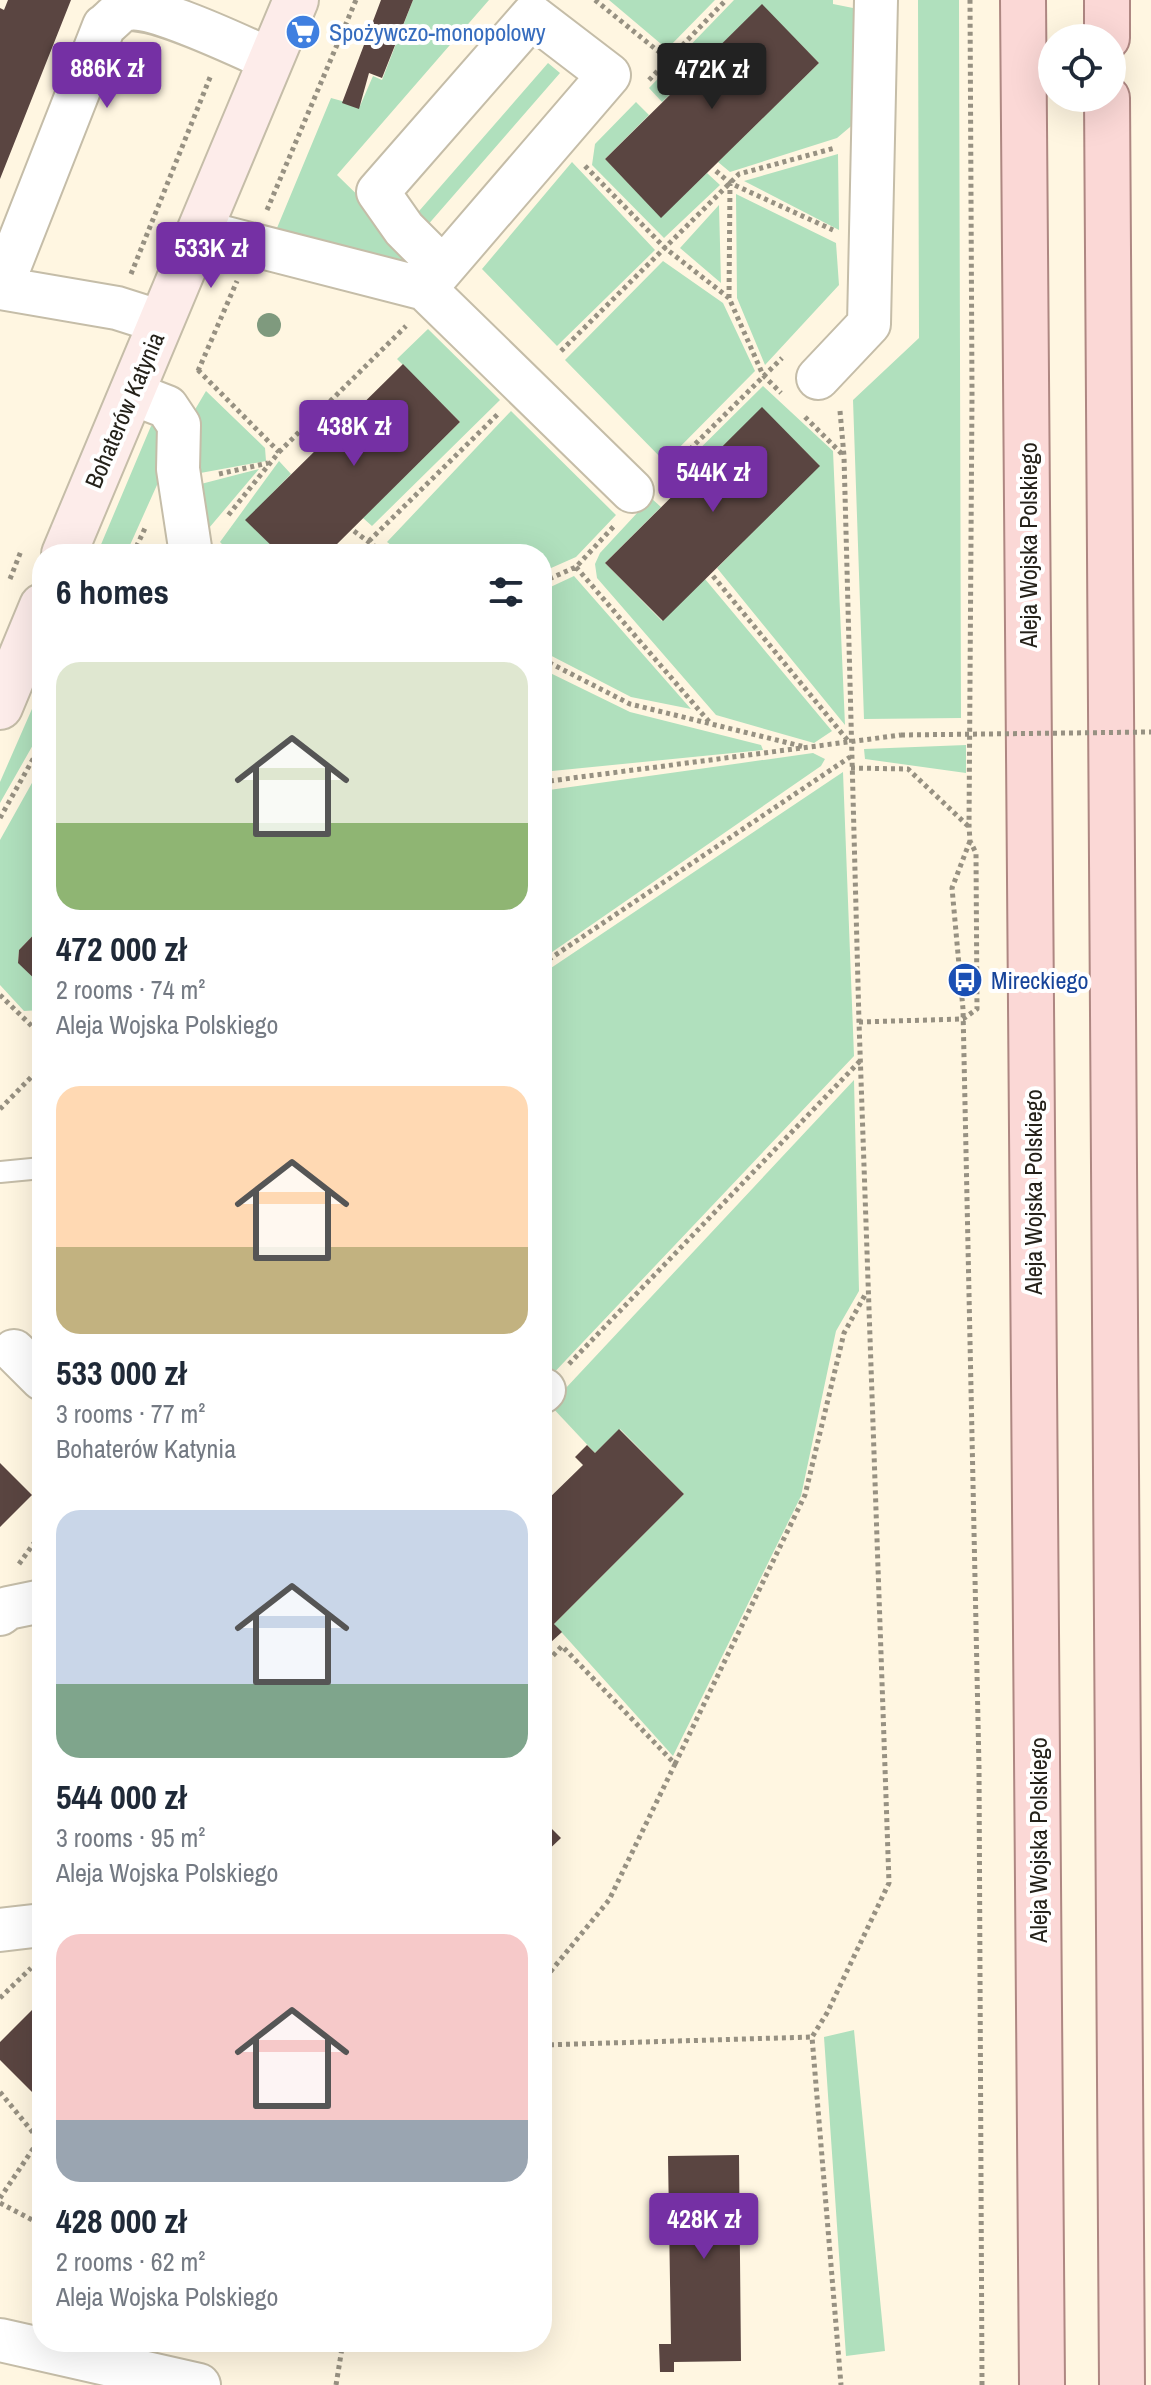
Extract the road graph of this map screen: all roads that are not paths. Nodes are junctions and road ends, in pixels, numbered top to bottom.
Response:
1 (296, 0) edge
2 (876, 0) edge
3 (1023, 0) edge
4 (1107, 0) edge
5 (1107, 24) edge
6 (271, 60) junction
7 (1107, 112) edge
8 (199, 231) junction
9 (434, 285) junction
10 (0, 288) edge
11 (161, 322) junction
12 (812, 364) road end
13 (131, 393) junction
14 (638, 495) road end
15 (68, 544) edge
16 (189, 544) edge
17 (32, 630) edge
18 (1, 704) edge
19 (32, 1169) edge
20 (0, 1172) edge
21 (32, 1603) edge
22 (0, 1614) edge
23 (0, 1930) edge
24 (32, 1939) edge
25 (0, 2340) edge
26 (32, 2347) edge
27 (53, 2352) edge
28 (199, 2385) edge
29 (1042, 2385) edge
30 (1122, 2385) edge

1 - 6 street, Bohaterów Katynia
2 - 12 street
3 - 29 main road, Aleja Wojska Polskiego
4 - 5 main road
6 - 8 street, Bohaterów Katynia
6 - 10 street
7 - 30 main road
8 - 9 street
8 - 11 street, Bohaterów Katynia
9 - 9 street
9 - 14 street
10 - 11 street
11 - 13 street, Bohaterów Katynia
13 - 15 street, Bohaterów Katynia
13 - 16 street
17 - 18 street
19 - 20 lane
21 - 22 street
23 - 24 street
25 - 26 street
27 - 28 street

